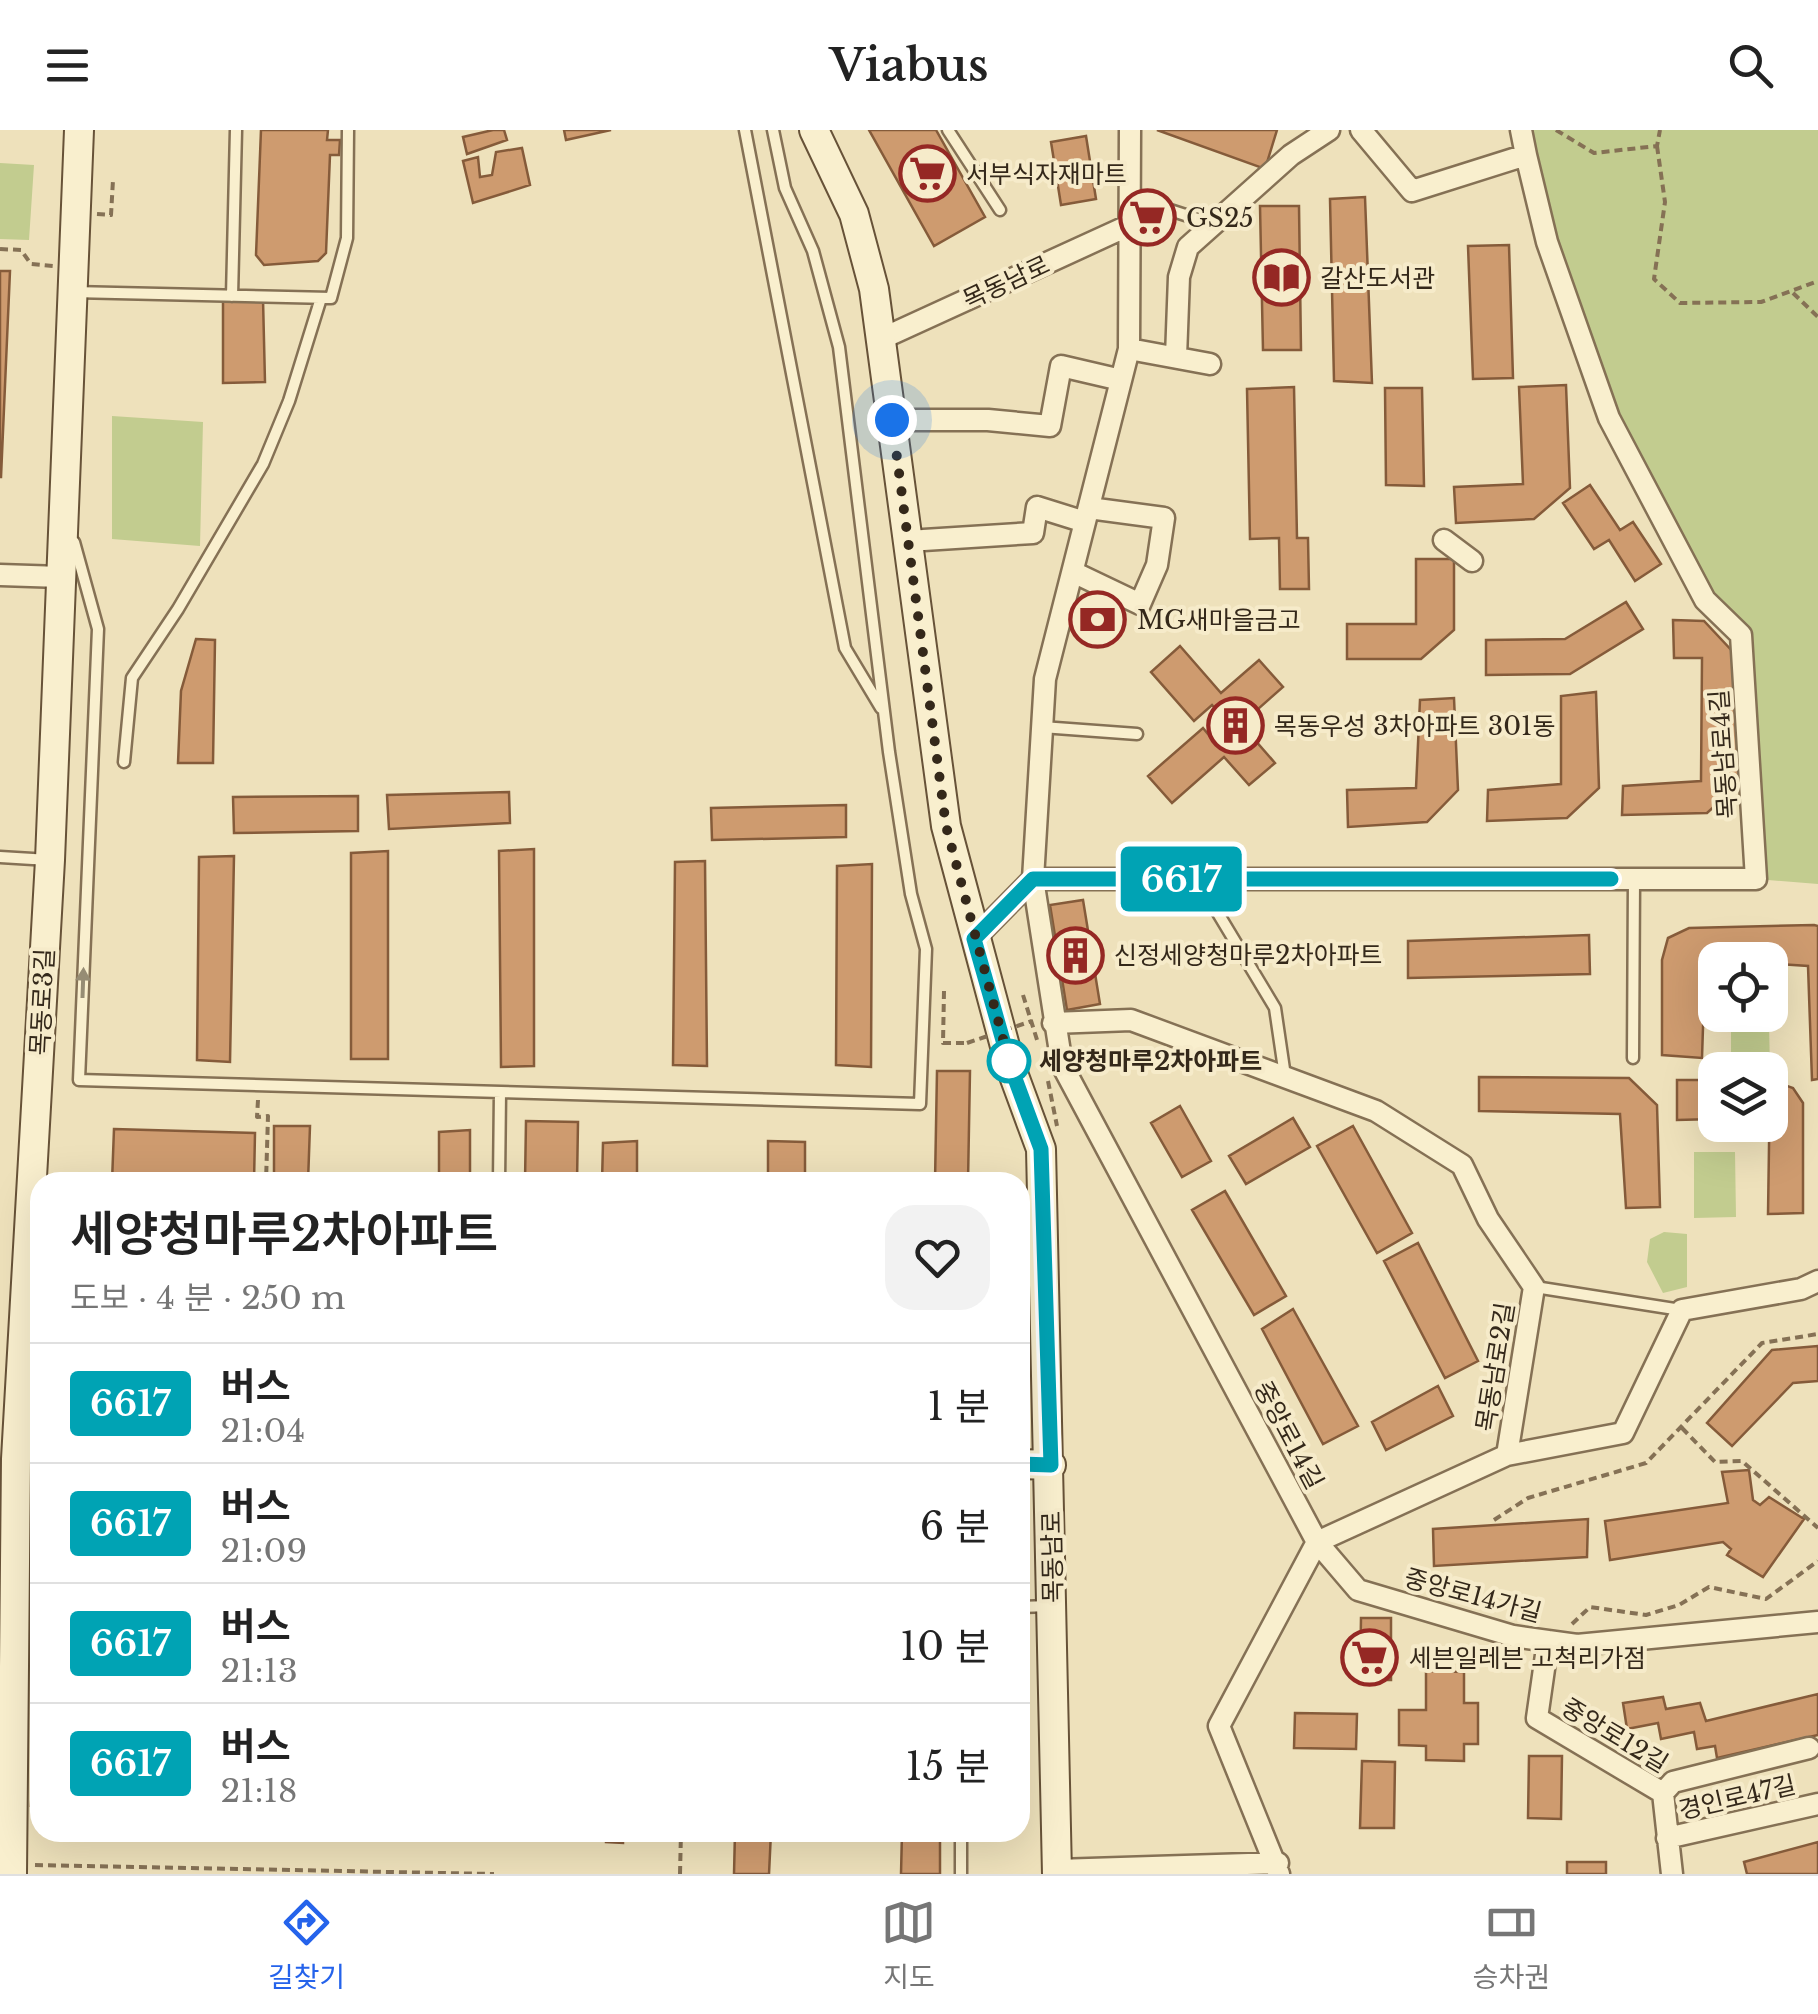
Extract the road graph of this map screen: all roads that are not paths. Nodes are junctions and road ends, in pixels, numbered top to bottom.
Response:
1 (79, 130) edge
2 (236, 130) edge
3 (348, 130) edge
4 (745, 130) edge
5 (773, 130) edge
6 (948, 130) edge
7 (1130, 130) edge
8 (1330, 130) edge
9 (1361, 130) edge
10 (1521, 130) edge
11 (818, 132) edge
12 (1526, 155) junction
13 (1133, 198) junction
14 (1000, 210) dead end
15 (1132, 224) junction
16 (1214, 225) junction
17 (73, 279) junction
18 (232, 296) junction
19 (321, 298) junction
20 (881, 339) junction
21 (1130, 349) junction
22 (1176, 358) junction
23 (1210, 364) dead end
24 (1122, 380) junction
25 (892, 420) junction
26 (65, 487) junction
27 (1087, 515) junction
28 (1444, 540) dead end
29 (908, 541) junction
30 (1472, 561) dead end
31 (1073, 572) junction
32 (0, 575) edge
33 (61, 577) junction
34 (98, 629) junction
35 (884, 714) junction
36 (1042, 727) junction
37 (1136, 734) dead end
38 (124, 762) dead end
39 (0, 857) edge
40 (50, 860) junction
41 (1033, 879) junction
42 (1197, 879) junction
43 (1634, 879) junction
44 (974, 939) junction
45 (1053, 1023) junction
46 (1633, 1058) dead end
47 (1285, 1077) junction
48 (500, 1092) junction
49 (33, 1172) edge
50 (498, 1172) edge
51 (30, 1238) edge
52 (1818, 1281) edge
53 (1534, 1287) junction
54 (1682, 1310) junction
55 (19, 1446) edge
56 (1506, 1455) junction
57 (1030, 1464) edge
58 (1051, 1465) junction
59 (1317, 1542) junction
60 (1053, 1606) junction
61 (1030, 1607) edge
62 (1818, 1622) edge
63 (1548, 1641) junction
64 (1809, 1748) dead end
65 (1663, 1793) junction
66 (1818, 1804) edge
67 (1667, 1838) junction
68 (961, 1842) edge
69 (12, 1869) edge
70 (1278, 1869) edge
71 (1057, 1872) edge
72 (961, 1874) edge
73 (1672, 1874) edge

1 - 17 main road, 목동로3길
2 - 18 lane
3 - 19 lane
4 - 35 lane
5 - 35 lane
6 - 14 lane
7 - 13 street
8 - 16 street
9 - 12 street
10 - 12 street
11 - 20 main road, 목동남로
12 - 43 street, 목동남로4길
13 - 15 street
13 - 16 lane
15 - 20 street, 목동남로
15 - 21 street
16 - 22 street
17 - 18 lane
17 - 26 main road, 목동로3길
18 - 19 lane
19 - 38 lane
20 - 25 main road, 목동남로
21 - 22 street
21 - 24 street
22 - 23 street
24 - 25 street
24 - 27 street
25 - 29 main road, 목동남로
26 - 33 main road, 목동로3길
26 - 34 lane
27 - 29 street
27 - 31 street
27 - 31 street
28 - 30 street
29 - 44 main road, 목동남로
31 - 36 street
32 - 33 street
33 - 34 lane
33 - 40 main road, 목동로3길
48 -> 34 lane
35 - 48 lane
36 - 37 lane
36 - 41 street
39 - 40 lane
40 - 49 main road, 목동로3길
41 - 42 street, 목동남로4길
41 - 44 street
41 - 45 street
42 - 43 street, 목동남로4길
42 - 47 lane
43 - 46 lane
44 - 58 main road, 목동남로
45 - 47 street, 목동남로2길
45 - 59 street, 중앙로14길
47 - 53 street, 목동남로2길
48 - 50 lane
51 - 55 main road, 목동로3길
52 - 54 street, 목동남로2길
53 - 54 lane, 목동남로2길
53 - 56 street, 목동남로2길
54 - 56 street, 목동남로2길
55 - 69 main road, 목동로3길
56 - 59 street, 목동남로2길
57 - 58 main road
58 - 60 main road, 목동남로
59 - 63 street, 중앙로14가길
59 - 70 street
60 - 61 lane
60 - 71 main road, 목동남로
62 - 63 street, 중앙로14가길
63 - 65 street, 중앙로12길
64 - 65 street
65 - 67 street, 중앙로12길
66 - 67 street, 경인로47길
67 - 73 street, 중앙로12길
68 - 72 lane
70 - 71 street, 목동남로

